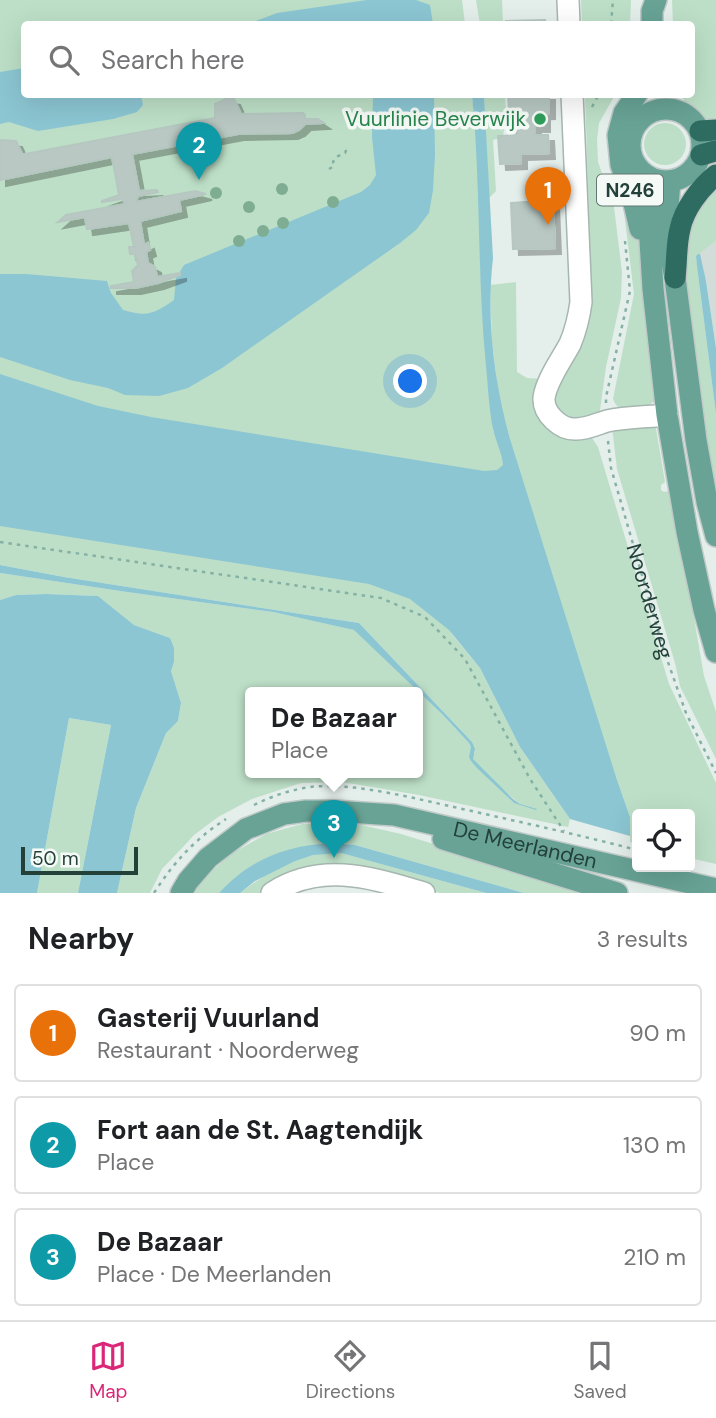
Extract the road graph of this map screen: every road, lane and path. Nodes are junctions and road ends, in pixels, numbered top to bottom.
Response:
1 (568, 0) edge
2 (613, 0) edge
3 (658, 0) edge
4 (569, 21) edge
5 (611, 21) edge
6 (652, 21) edge
7 (663, 21) edge
8 (572, 98) edge
9 (634, 98) edge
10 (663, 102) edge
11 (708, 131) edge
12 (347, 148) dead end
13 (708, 153) edge
14 (329, 169) dead end
15 (716, 175) edge
16 (646, 176) junction
17 (670, 181) junction
18 (624, 231) dead end
19 (675, 278) junction
20 (653, 289) junction
21 (667, 415) junction
22 (607, 422) junction
23 (716, 536) edge
24 (0, 542) edge
25 (716, 652) edge
26 (716, 773) edge
27 (333, 811) junction
28 (632, 849) edge
29 (716, 889) edge
30 (181, 893) edge
31 (272, 893) edge
32 (424, 893) edge
33 (617, 893) edge

1 - 4 street
2 - 5 path
3 - 6 main road
3 - 7 main road
8 - 22 street
9 - 20 main road, N246
10 - 11 main road, N246
10 - 16 main road, N246
11 - 13 main road, N246
12 - 14 path
13 - 17 main road, N246
15 - 19 highway
16 - 17 main road, N246
16 - 20 main road, N246
17 - 19 main road, N246
18 - 22 path, Noorderweg
19 - 23 main road, N246
20 - 21 main road, N246
21 - 22 street
21 - 25 main road, N246
22 - 26 path, Noorderweg
24 - 28 path, De Meerlanden
27 - 29 main road, De Meerlanden
27 - 30 main road, De Meerlanden
27 - 33 main road, De Meerlanden
31 - 32 street

